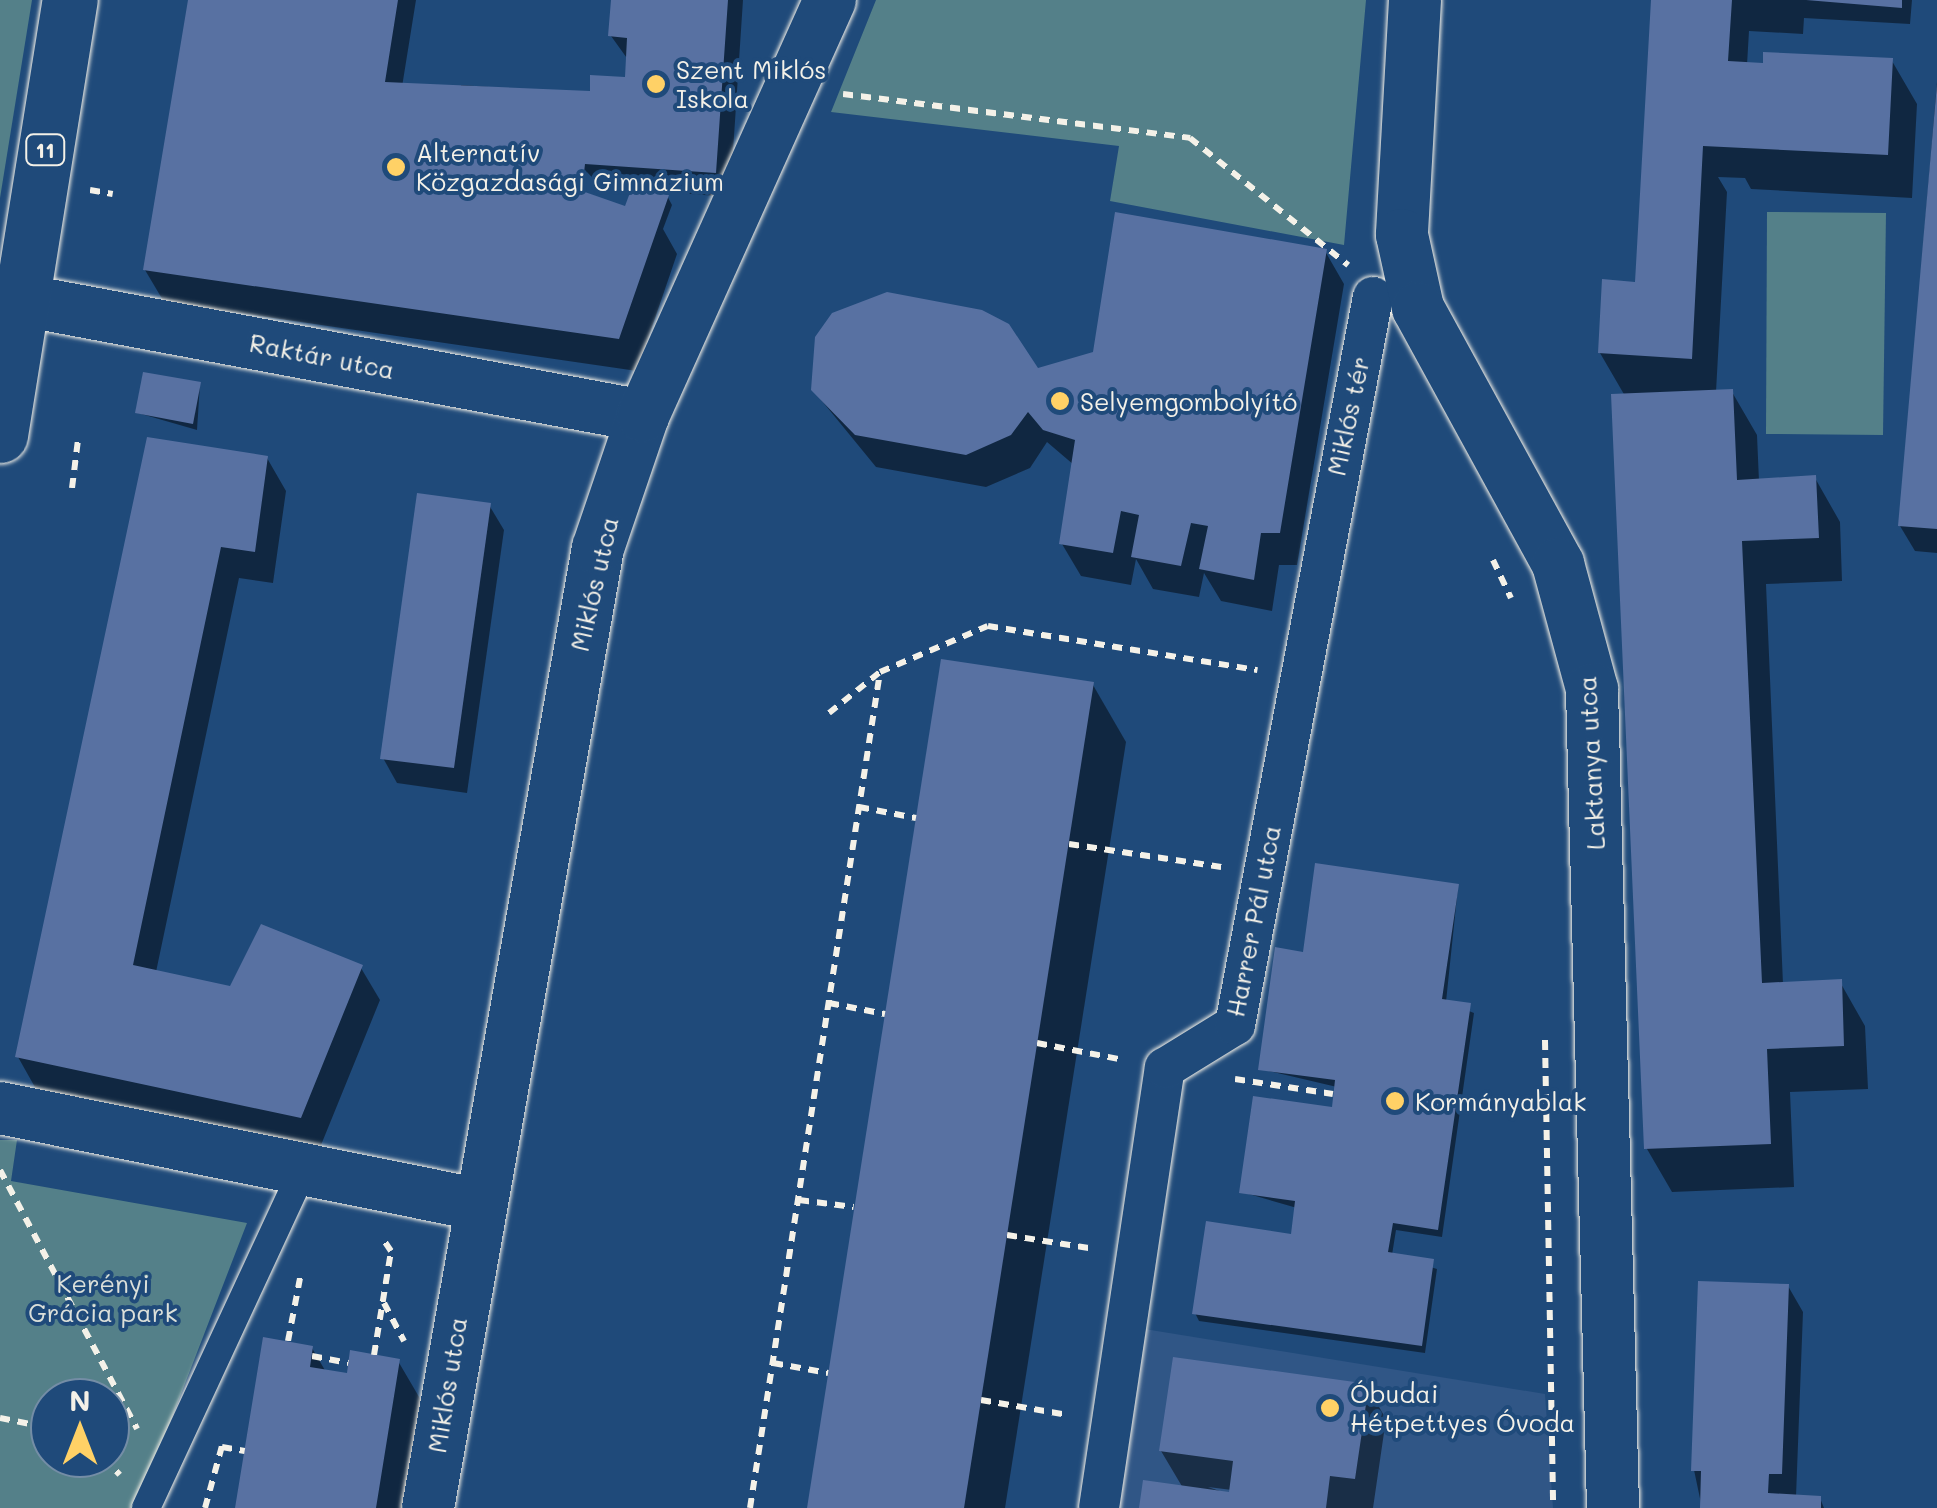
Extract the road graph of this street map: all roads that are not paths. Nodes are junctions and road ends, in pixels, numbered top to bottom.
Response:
1 (70, 0) edge
2 (830, 0) edge
3 (1414, 0) edge
4 (1373, 297) road end
5 (11, 298) edge
6 (644, 416) junction
7 (0, 435) edge
8 (1324, 536) joint
9 (0, 1108) edge
10 (306, 1163) junction
11 (475, 1204) junction
12 (147, 1506) edge
13 (428, 1508) edge
14 (1099, 1508) edge
15 (1612, 1508) edge

1 - 5 main road, 11
2 - 6 street, Miklós utca
3 - 15 street, Laktanya utca
4 - 8 street, Miklós tér
5 - 6 street, Raktár utca
5 - 7 main road, 11
6 - 11 street, Miklós utca
8 - 14 street, Harrer Pál utca
9 - 10 street
10 - 11 street
10 - 12 lane
11 - 13 street, Miklós utca

